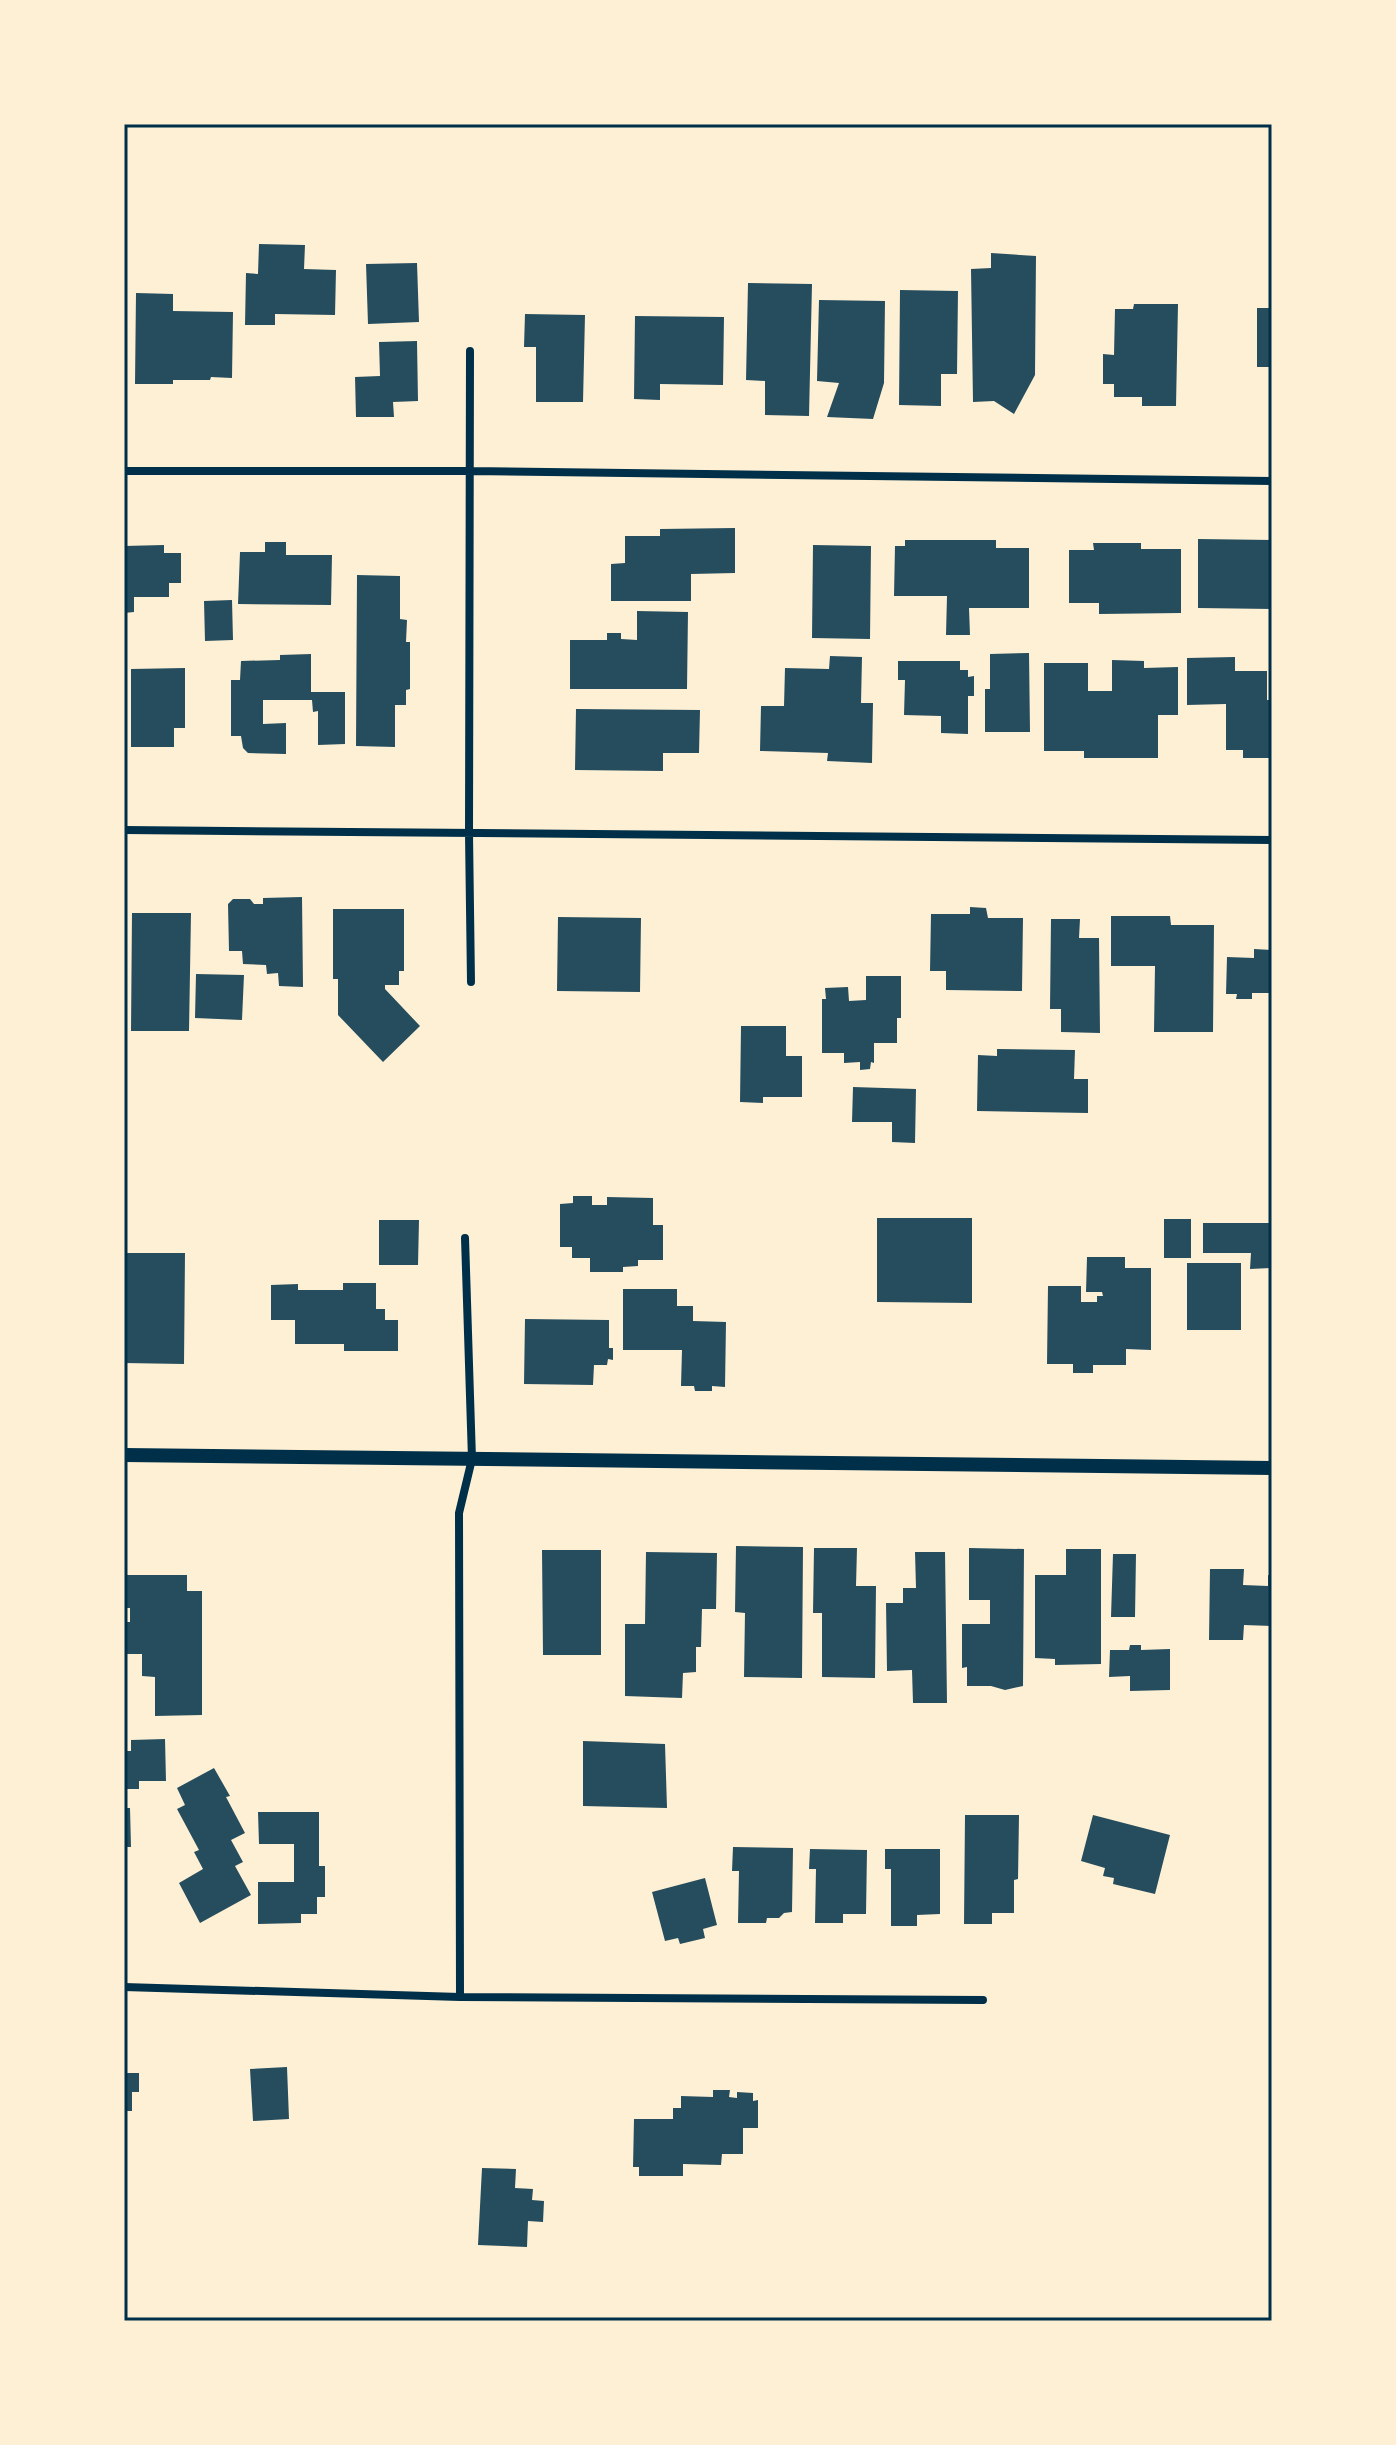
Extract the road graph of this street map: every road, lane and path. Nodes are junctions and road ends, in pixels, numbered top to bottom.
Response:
1 (470, 351) dead end
2 (124, 471) edge
3 (471, 471) junction
4 (1272, 481) edge
5 (124, 830) edge
6 (469, 834) junction
7 (1272, 840) edge
8 (471, 982) dead end
9 (465, 1238) dead end
10 (124, 1455) edge
11 (472, 1459) junction
12 (1272, 1468) edge
13 (124, 1987) edge
14 (460, 1997) junction
15 (983, 2000) dead end

1 - 3 street
2 - 3 street
3 - 4 street
3 - 6 street
5 - 6 street
6 - 7 street
6 - 8 street
9 - 11 street
10 - 11 street
11 - 12 street
11 - 14 street
13 - 14 street
14 - 15 street

